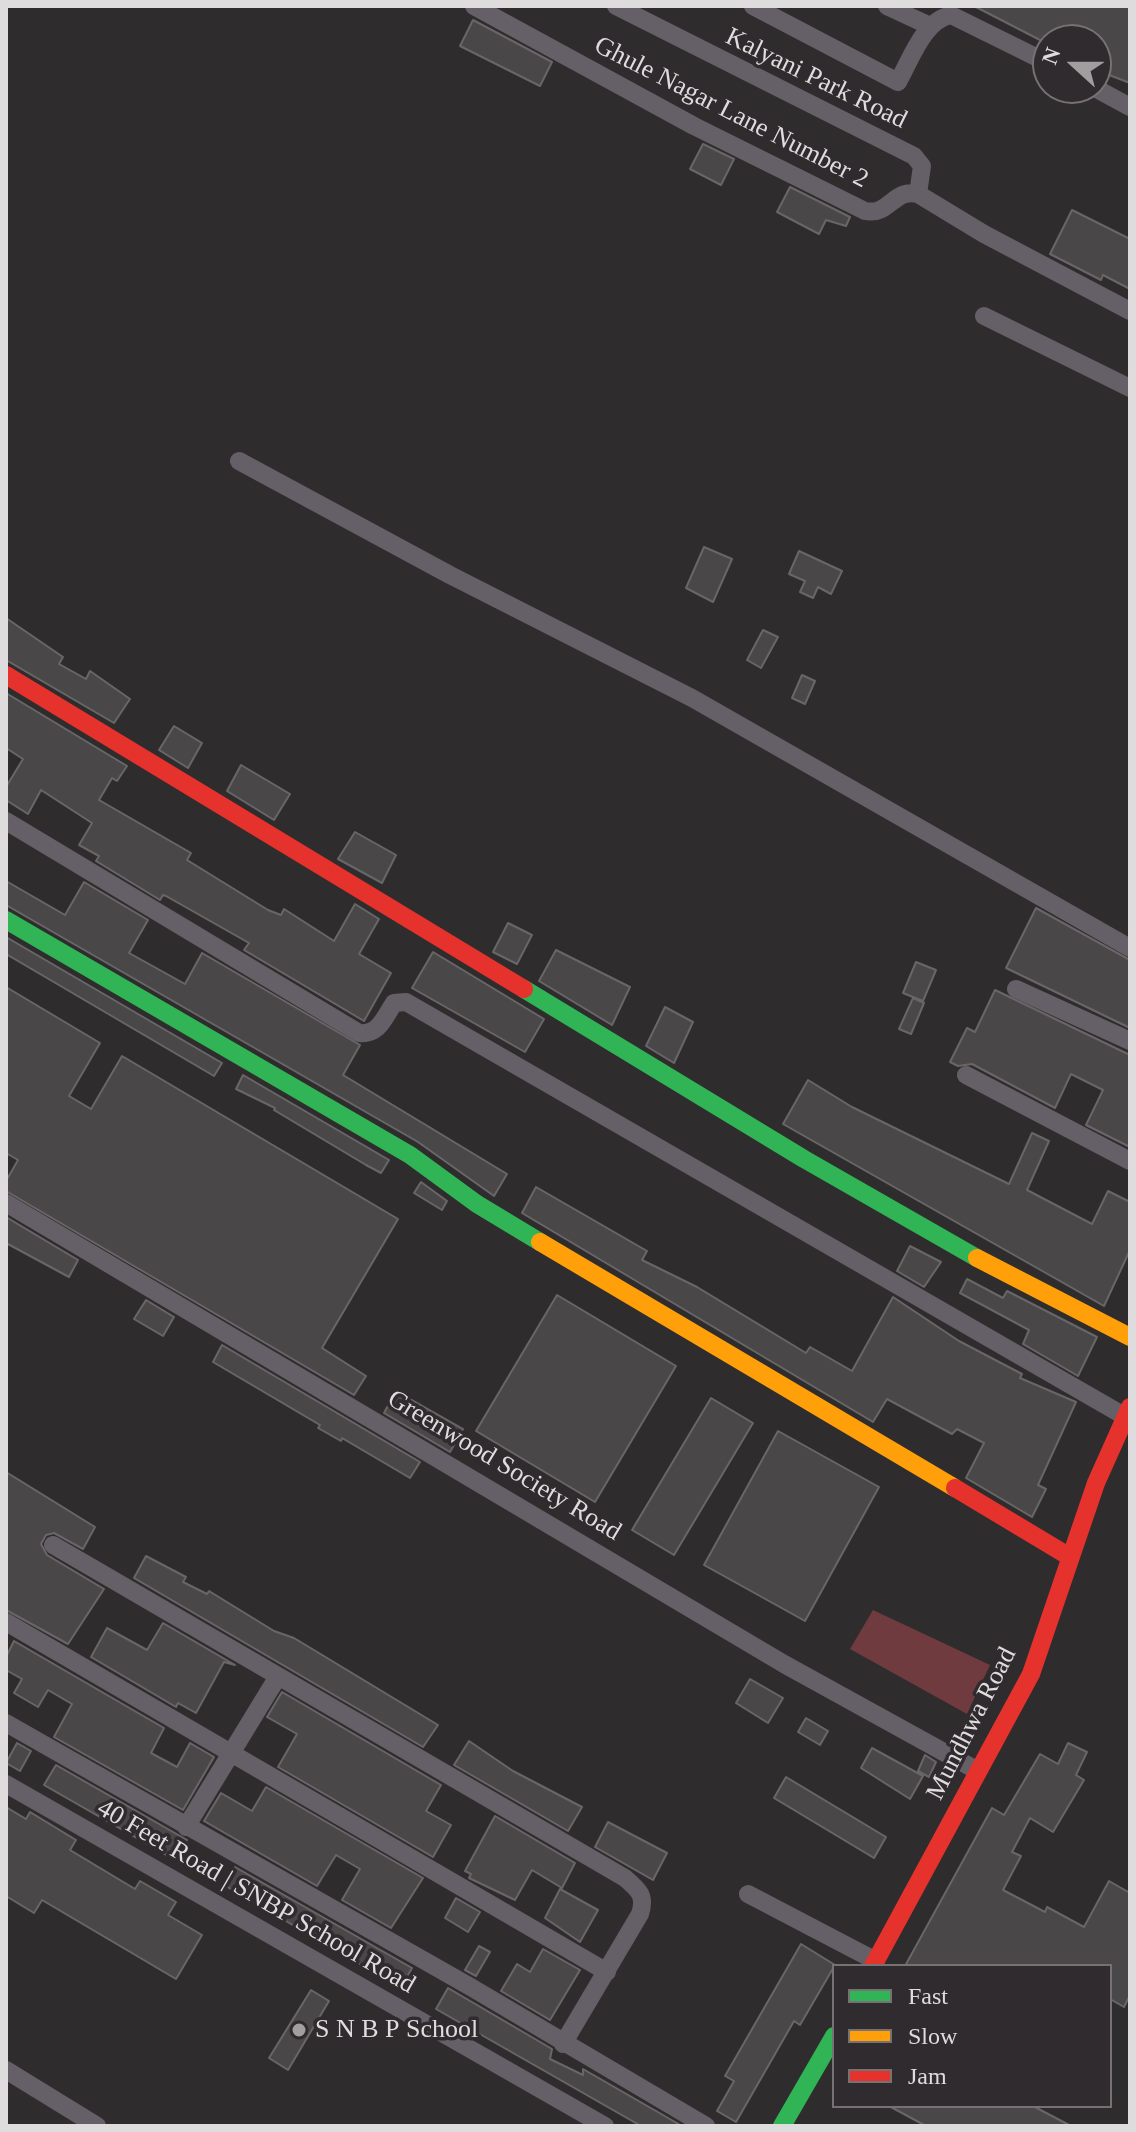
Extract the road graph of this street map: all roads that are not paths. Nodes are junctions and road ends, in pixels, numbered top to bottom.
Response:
1 (474, 6) edge
2 (616, 6) edge
3 (753, 6) edge
4 (887, 6) edge
5 (930, 26) junction
6 (1032, 55) edge
7 (1112, 97) edge
8 (1130, 107) edge
9 (918, 194) junction
10 (1130, 311) edge
11 (984, 316) dead end
12 (1130, 388) edge
13 (239, 461) dead end
14 (6, 675) edge
15 (6, 821) edge
16 (6, 920) edge
17 (1130, 948) edge
18 (1016, 989) dead end
19 (1130, 1041) edge
20 (966, 1075) dead end
21 (1130, 1161) edge
22 (6, 1203) edge
23 (1130, 1337) edge
24 (1128, 1412) edge
25 (53, 1545) dead end
26 (1070, 1557) junction
27 (6, 1622) edge
28 (277, 1678) junction
29 (6, 1723) edge
30 (232, 1752) junction
31 (978, 1771) junction
32 (6, 1784) edge
33 (186, 1827) junction
34 (748, 1894) dead end
35 (874, 1964) edge
36 (607, 1972) junction
37 (832, 2039) edge
38 (563, 2044) junction
39 (6, 2070) edge
40 (97, 2126) edge
41 (605, 2126) edge
42 (706, 2126) edge
43 (782, 2126) edge

1 - 9 street, Ghule Nagar Lane Number 2
2 - 9 street, Kalyani Park Road
3 - 5 street
4 - 5 street
5 - 6 street
7 - 8 street
9 - 10 street
11 - 12 street
13 - 17 street
14 - 23 street
15 - 24 street
16 - 26 street
18 - 19 street
20 - 21 street
22 - 31 street, Greenwood Society Road
24 - 26 street, Mundhwa Road
25 - 28 street
26 - 31 street, Mundhwa Road
27 - 30 street
28 - 30 street
28 - 36 street
29 - 33 street
30 - 33 street
30 - 36 street
31 - 35 street, Mundhwa Road
32 - 41 street, 40 Feet Road | SNBP School Road
33 - 38 street
34 - 35 street
36 - 38 street
37 - 43 street
38 - 42 street
39 - 40 street

